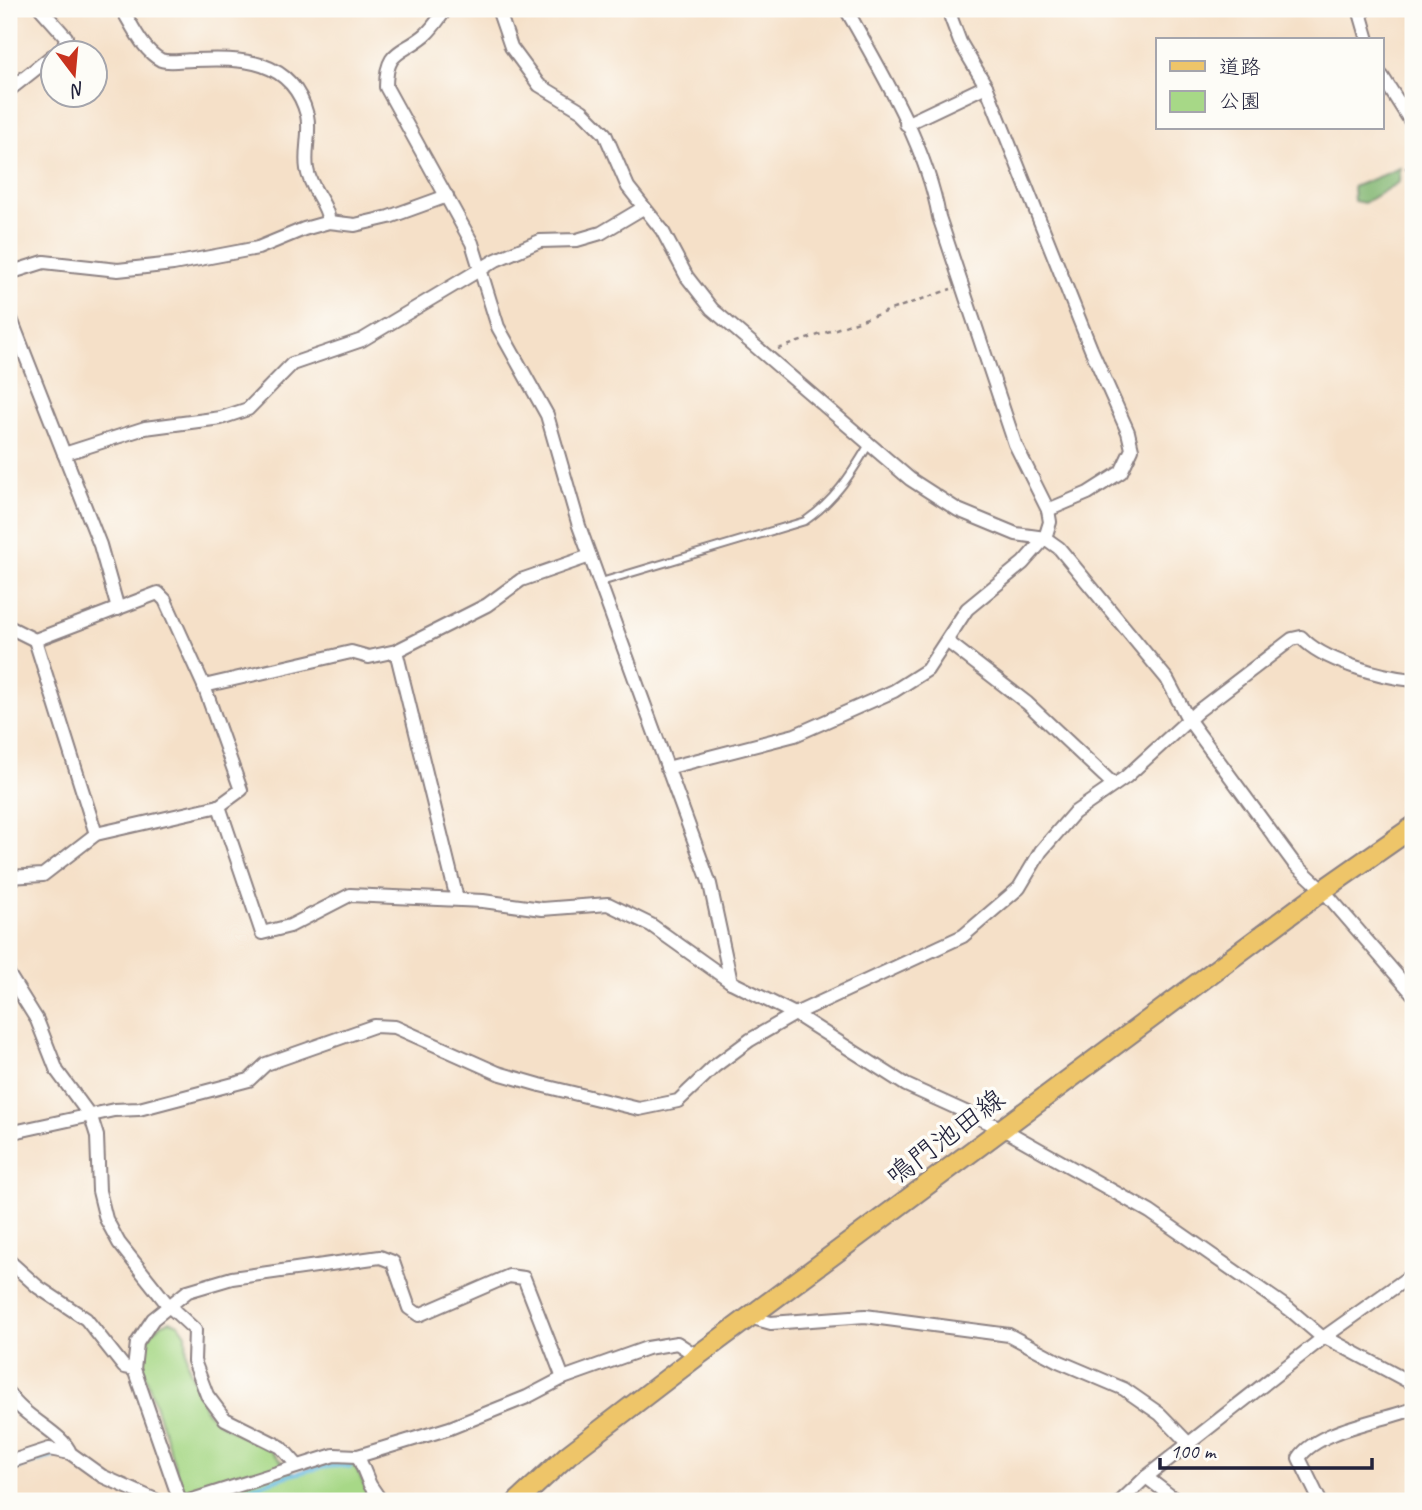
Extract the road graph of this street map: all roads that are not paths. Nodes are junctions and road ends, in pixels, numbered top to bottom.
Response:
1 (41, 9) edge
2 (122, 9) edge
3 (446, 9) edge
4 (498, 9) edge
5 (846, 9) edge
6 (953, 9) edge
7 (1359, 9) edge
8 (66, 38) edge
9 (1367, 38) edge
10 (38, 67) edge
11 (1384, 79) edge
12 (986, 86) junction
13 (9, 90) edge
14 (906, 124) junction
15 (1413, 125) edge
16 (447, 196) junction
17 (643, 208) junction
18 (329, 222) junction
19 (481, 270) junction
20 (9, 273) edge
21 (9, 314) edge
22 (868, 446) junction
23 (65, 454) junction
24 (1048, 510) junction
25 (1045, 538) junction
26 (590, 556) junction
27 (601, 582) junction
28 (118, 609) junction
29 (9, 627) edge
30 (36, 640) junction
31 (948, 642) junction
32 (396, 652) junction
33 (1413, 680) edge
34 (204, 686) junction
35 (1188, 719) junction
36 (667, 768) junction
37 (1114, 785) junction
38 (219, 806) junction
39 (1413, 827) edge
40 (96, 834) junction
41 (9, 877) edge
42 (1324, 890) junction
43 (457, 900) junction
44 (9, 975) edge
45 (731, 982) junction
46 (1413, 994) edge
47 (795, 1014) junction
48 (91, 1117) junction
49 (1003, 1129) junction
50 (9, 1133) edge
51 (9, 1261) edge
52 (1413, 1274) edge
53 (168, 1305) junction
54 (749, 1317) junction
55 (1324, 1337) junction
56 (697, 1356) junction
57 (134, 1369) junction
58 (563, 1378) junction
59 (1413, 1384) edge
60 (9, 1394) edge
61 (1413, 1409) edge
62 (1190, 1445) junction
63 (70, 1453) junction
64 (358, 1456) junction
65 (9, 1462) edge
66 (297, 1465) junction
67 (1146, 1477) junction
68 (158, 1501) edge
69 (180, 1501) edge
70 (189, 1501) edge
71 (381, 1501) edge
72 (518, 1501) edge
73 (1121, 1501) edge
74 (1177, 1501) edge
75 (1320, 1501) edge

1 - 8 street
2 - 18 street
3 - 16 street
4 - 17 street
5 - 14 street
6 - 12 street
7 - 9 street
10 - 13 street
11 - 15 street
12 - 14 street
12 - 24 street
14 - 24 street
16 - 18 street
16 - 19 street
17 - 19 street
17 - 22 street
18 - 20 street
19 - 23 street
19 - 26 street
21 - 23 street
22 - 25 street
22 - 27 lane
23 - 28 street
24 - 25 street
25 - 31 street
25 - 35 street
26 - 27 street
26 - 32 street
27 - 36 street
28 - 30 street
28 - 34 street
29 - 30 street
30 - 40 street
31 - 36 street
31 - 37 street
32 - 34 street
32 - 43 street
33 - 35 street
34 - 38 street
35 - 37 street
35 - 42 street
36 - 45 street
37 - 47 street
38 - 40 street
38 - 43 street
39 - 42 main road, 鳴門池田線
40 - 41 street
42 - 46 street
42 - 49 main road, 鳴門池田線
43 - 45 street
44 - 48 street
45 - 47 street
47 - 48 street
47 - 49 street
48 - 50 street
48 - 53 street
49 - 54 main road, 鳴門池田線
49 - 55 street
51 - 57 street
52 - 55 street
53 - 57 street
53 - 58 street
53 - 66 street
54 - 56 main road, 鳴門池田線
54 - 62 street
55 - 59 street
55 - 62 street
56 - 58 street
56 - 72 main road, 鳴門池田線
57 - 69 street
58 - 64 street
60 - 63 street
61 - 75 street
62 - 67 street
63 - 65 street
63 - 68 street
64 - 66 street
64 - 71 street
66 - 70 street
67 - 73 street
67 - 74 street

